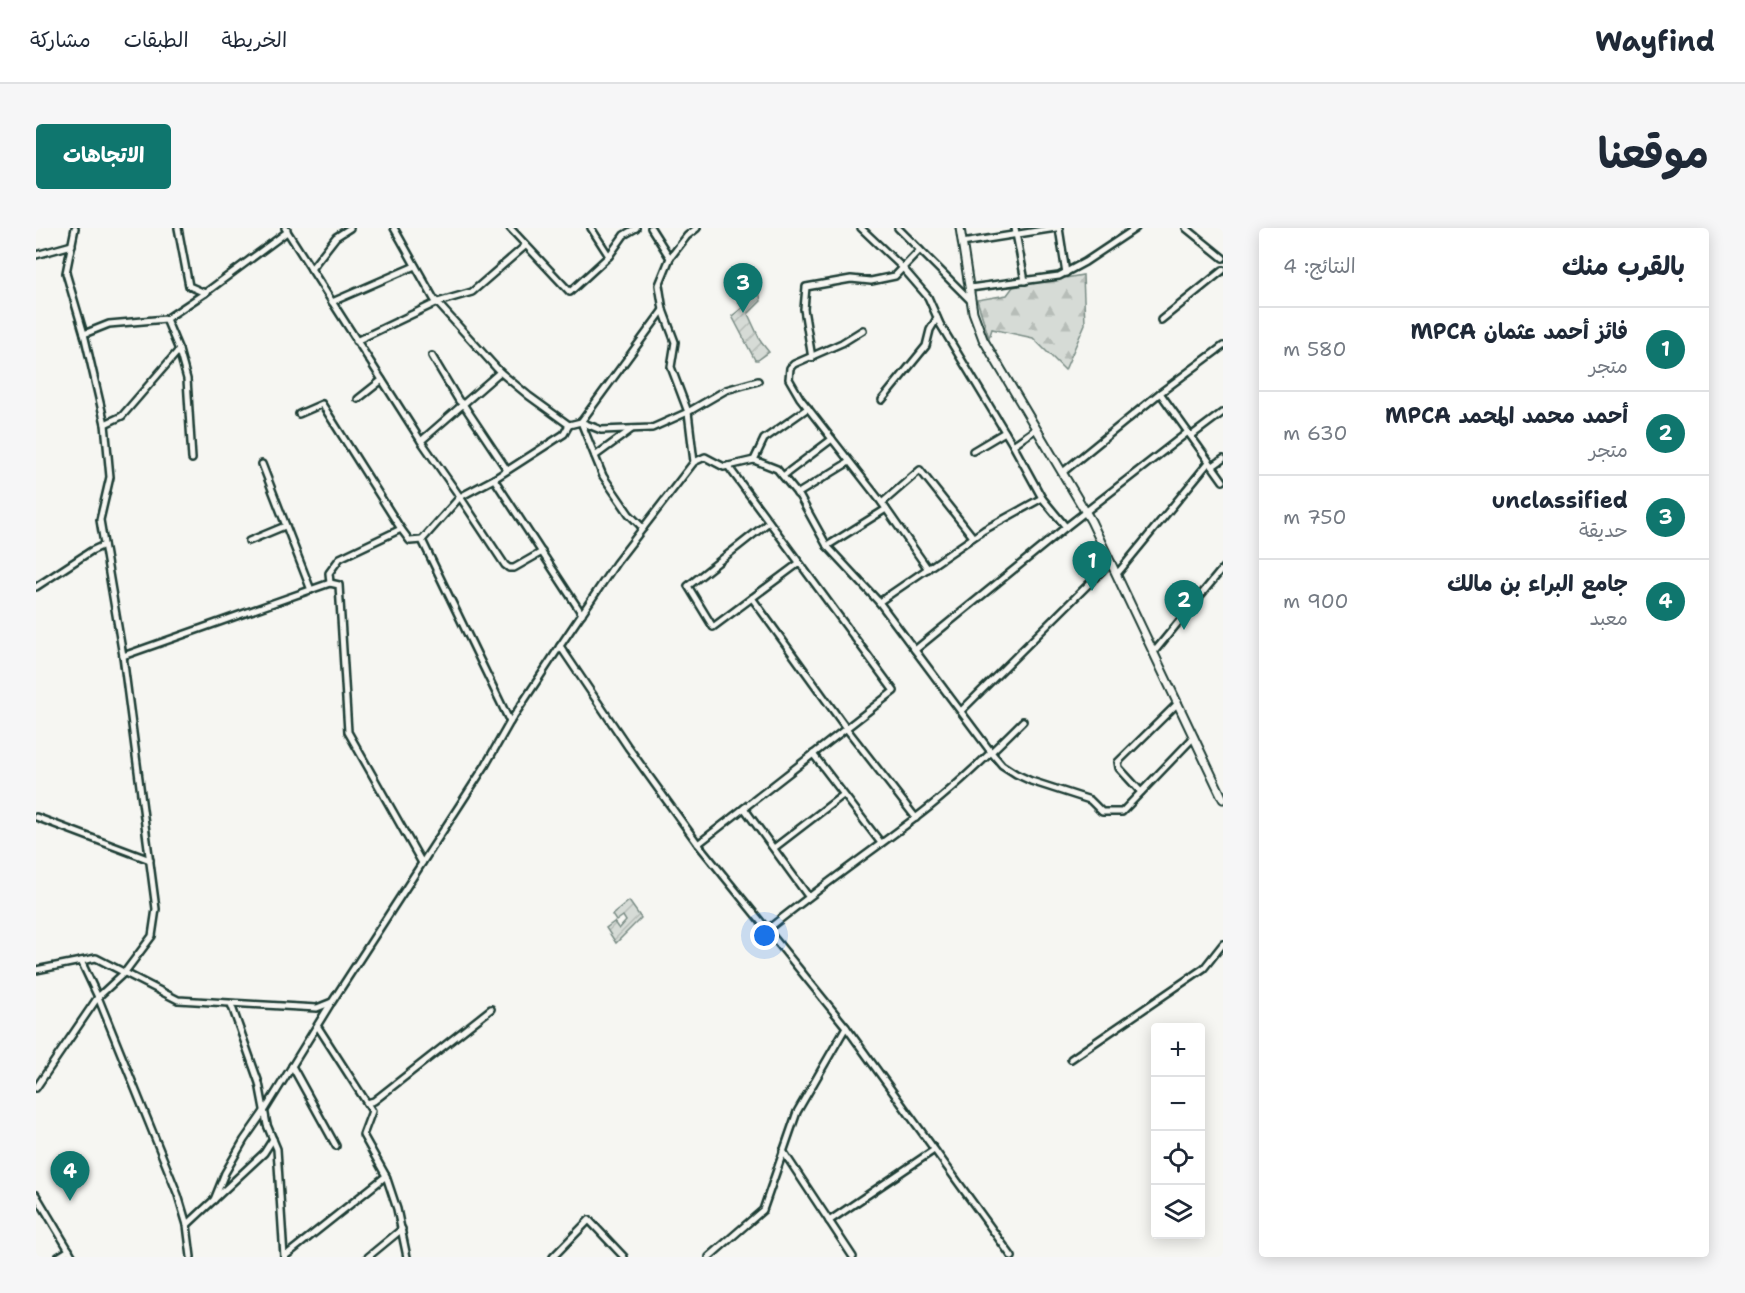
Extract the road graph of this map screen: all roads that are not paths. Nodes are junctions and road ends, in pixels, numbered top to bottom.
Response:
1 (75, 228) edge
2 (178, 228) edge
3 (350, 228) edge
4 (394, 228) edge
5 (510, 228) edge
6 (591, 228) edge
7 (636, 228) edge
8 (651, 228) edge
9 (697, 228) edge
10 (861, 228) edge
11 (898, 228) edge
12 (960, 228) edge
13 (1057, 228) edge
14 (1136, 228) edge
15 (1186, 228) edge
16 (286, 229) edge
17 (1015, 231) edge
18 (962, 243) junction
19 (72, 244) junction
20 (525, 246) junction
21 (920, 250) junction
22 (36, 255) edge
23 (609, 256) junction
24 (670, 258) junction
25 (1223, 258) edge
26 (415, 266) junction
27 (902, 267) junction
28 (311, 269) junction
29 (1223, 270) edge
30 (1066, 273) junction
31 (1024, 281) junction
32 (970, 288) junction
33 (205, 293) junction
34 (972, 301) junction
35 (332, 302) junction
36 (438, 303) junction
37 (663, 310) junction
38 (937, 318) junction
39 (166, 319) junction
40 (1161, 320) dead end
41 (863, 330) dead end
42 (84, 334) junction
43 (356, 340) junction
44 (1222, 349) edge
45 (178, 350) junction
46 (432, 356) dead end
47 (812, 357) junction
48 (500, 372) junction
49 (382, 380) junction
50 (758, 381) dead end
51 (1160, 393) junction
52 (358, 399) dead end
53 (882, 400) dead end
54 (464, 404) junction
55 (808, 408) junction
56 (687, 412) junction
57 (1223, 412) edge
58 (298, 414) dead end
59 (581, 422) junction
60 (105, 424) junction
61 (569, 425) junction
62 (632, 429) junction
63 (1036, 429) junction
64 (1005, 432) junction
65 (1189, 434) junction
66 (832, 439) junction
67 (421, 441) junction
68 (1013, 445) junction
69 (973, 451) dead end
70 (595, 456) junction
71 (192, 459) dead end
72 (1223, 459) edge
73 (754, 460) junction
74 (694, 462) junction
75 (849, 462) junction
76 (262, 464) dead end
77 (1211, 464) junction
78 (728, 466) junction
79 (507, 470) junction
80 (1063, 472) junction
81 (783, 476) junction
82 (494, 479) junction
83 (1223, 481) edge
84 (797, 494) junction
85 (460, 496) junction
86 (1042, 498) junction
87 (882, 503) junction
88 (886, 509) junction
89 (1087, 512) junction
90 (770, 522) junction
91 (285, 526) junction
92 (1066, 527) junction
93 (643, 528) junction
94 (401, 529) junction
95 (973, 537) junction
96 (422, 540) junction
97 (249, 541) dead end
98 (104, 545) junction
99 (827, 546) junction
100 (542, 552) junction
101 (1111, 562) junction
102 (799, 563) junction
103 (1223, 568) edge
104 (928, 569) junction
105 (1117, 574) junction
106 (330, 583) junction
107 (36, 586) edge
108 (311, 590) junction
109 (752, 598) junction
110 (879, 602) junction
111 (582, 614) junction
112 (560, 646) junction
113 (915, 650) junction
114 (1154, 652) junction
115 (123, 656) junction
116 (1178, 703) junction
117 (961, 711) junction
118 (1023, 721) dead end
119 (510, 722) junction
120 (846, 728) junction
121 (1194, 737) junction
122 (991, 752) junction
123 (813, 754) junction
124 (1141, 792) junction
125 (843, 795) junction
126 (1223, 799) edge
127 (744, 808) junction
128 (36, 817) edge
129 (916, 818) junction
130 (881, 843) junction
131 (698, 844) junction
132 (774, 848) junction
133 (150, 860) junction
134 (422, 863) junction
135 (808, 896) junction
136 (767, 930) junction
137 (1223, 944) edge
138 (81, 961) junction
139 (36, 970) edge
140 (124, 972) junction
141 (98, 998) junction
142 (332, 1002) junction
143 (231, 1004) junction
144 (491, 1009) dead end
145 (318, 1027) junction
146 (846, 1027) junction
147 (1071, 1059) dead end
148 (292, 1066) junction
149 (36, 1088) edge
150 (367, 1103) junction
151 (265, 1110) junction
152 (273, 1139) junction
153 (336, 1146) dead end
154 (934, 1150) junction
155 (783, 1152) junction
156 (386, 1176) junction
157 (36, 1195) edge
158 (214, 1200) junction
159 (829, 1221) junction
160 (187, 1225) junction
161 (402, 1229) junction
162 (69, 1250) junction
163 (58, 1257) edge
164 (73, 1257) edge
165 (191, 1257) edge
166 (284, 1257) edge
167 (368, 1257) edge
168 (407, 1257) edge
169 (553, 1257) edge
170 (624, 1257) edge
171 (709, 1257) edge
172 (853, 1257) edge
173 (1012, 1257) edge

1 - 19 street
2 - 33 street
3 - 28 street
4 - 26 street
5 - 20 street
6 - 23 street
7 - 23 street
8 - 24 street
9 - 24 street
10 - 27 street
11 - 21 street
12 - 18 street
13 - 17 street
13 - 30 street
14 - 30 street
15 - 25 street
16 - 28 street
16 - 33 street
17 - 18 street
17 - 31 street
18 - 32 street
19 - 22 street
19 - 42 street
20 - 23 street
20 - 36 street
21 - 27 street
21 - 34 street
24 - 37 street
26 - 35 street
26 - 36 street
27 - 38 street
27 - 47 street
28 - 35 street
29 - 40 street
30 - 31 street
31 - 32 street
32 - 34 street
33 - 39 street
34 - 63 street
35 - 43 street
36 - 43 street
36 - 48 street
37 - 56 street
37 - 59 street
38 - 53 street
38 - 64 street
39 - 42 street
39 - 45 street
41 - 47 street
42 - 60 street
43 - 49 street
44 - 51 street
45 - 60 street
45 - 71 street
46 - 54 street
47 - 55 street
48 - 54 street
48 - 61 street
49 - 52 street
49 - 67 street
50 - 56 street
51 - 65 street
51 - 80 street
54 - 67 street
54 - 79 street
55 - 66 street
55 - 73 street
56 - 62 street
56 - 74 street
57 - 65 street
58 - 94 street
59 - 61 street
59 - 62 street
59 - 70 street
60 - 98 street
61 - 79 street
62 - 70 street
63 - 68 street
63 - 80 street
64 - 68 street
64 - 69 street
65 - 77 street
65 - 89 street
66 - 75 street
66 - 81 street
67 - 85 street
68 - 86 street
70 - 93 street
72 - 77 street
73 - 78 street
73 - 81 street
74 - 78 street
74 - 93 street
75 - 84 street
75 - 87 street
76 - 91 street
77 - 83 street
77 - 105 street
78 - 90 street
79 - 82 street
80 - 89 street
81 - 84 street
82 - 85 street
82 - 100 street
84 - 99 street
85 - 96 street
85 - 100 street
86 - 92 street
86 - 95 street
87 - 88 street
87 - 95 street
88 - 99 street
88 - 104 street
89 - 92 street
89 - 101 street
90 - 102 street
90 - 109 street
91 - 97 street
91 - 108 street
92 - 113 street
93 - 111 street
94 - 96 street
94 - 106 street
95 - 104 street
96 - 119 street
98 - 107 street
98 - 115 street
99 - 110 street
100 - 111 street
101 - 105 street
101 - 117 street
102 - 109 street
102 - 120 street
103 - 114 street
104 - 110 street
105 - 114 street
106 - 108 street
106 - 134 street
108 - 115 street
109 - 120 street
110 - 113 street
111 - 112 street
112 - 119 street
112 - 131 street
113 - 117 street
114 - 116 street
115 - 133 street
116 - 121 street
116 - 124 street
117 - 122 street
118 - 122 street
119 - 134 street
120 - 123 street
120 - 129 street
121 - 124 street
121 - 126 street
122 - 124 street
122 - 129 street
123 - 125 street
123 - 127 street
125 - 130 street
125 - 132 street
127 - 131 street
127 - 132 street
128 - 133 street
129 - 130 street
130 - 135 street
131 - 136 street
132 - 135 street
133 - 140 street
134 - 142 street
135 - 136 street
136 - 146 street
137 - 147 street
138 - 139 street
138 - 140 street
138 - 141 street
140 - 141 street
140 - 143 street
141 - 149 street
141 - 160 street
142 - 143 street
142 - 145 street
143 - 151 street
144 - 150 street
145 - 148 street
145 - 150 street
146 - 154 street
146 - 155 street
148 - 151 street
148 - 153 street
150 - 156 street
151 - 152 street
151 - 158 street
152 - 158 street
152 - 166 street
154 - 159 street
154 - 173 street
155 - 159 street
155 - 171 street
156 - 161 street
156 - 166 street
157 - 162 street
158 - 160 street
159 - 172 street
160 - 165 street
161 - 167 street
161 - 168 street
162 - 163 street
162 - 164 street
169 - 170 street

